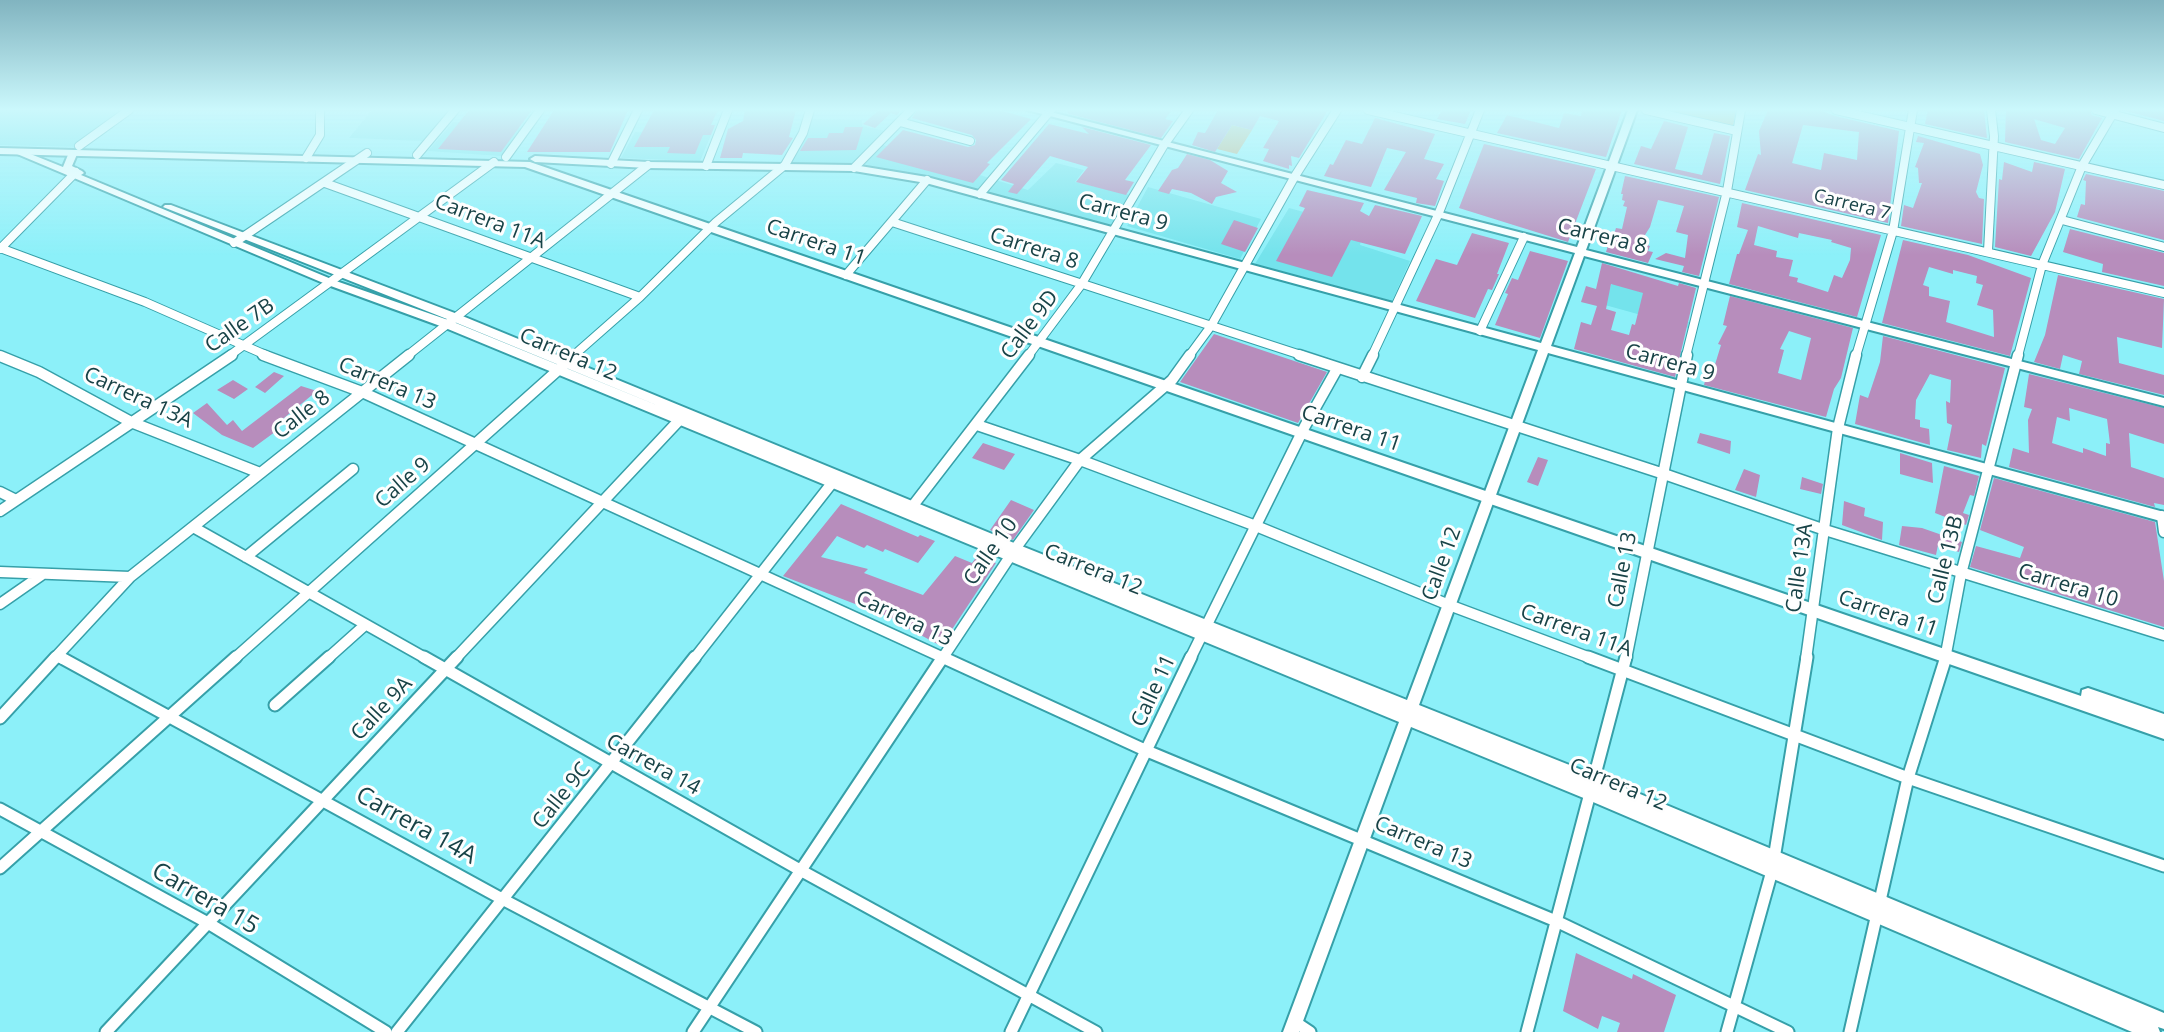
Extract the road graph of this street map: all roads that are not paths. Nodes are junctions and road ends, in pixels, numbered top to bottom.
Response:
1 (33, 158) edge
2 (71, 158) edge
3 (360, 158) edge
4 (410, 158) edge
5 (513, 158) edge
6 (614, 158) edge
7 (709, 158) edge
8 (789, 158) edge
9 (864, 158) edge
10 (1011, 158) edge
11 (1157, 158) edge
12 (1220, 158) edge
13 (1307, 158) edge
14 (1460, 158) edge
15 (1582, 158) edge
16 (1615, 158) edge
17 (1732, 158) edge
18 (1906, 158) edge
19 (1993, 158) edge
20 (2048, 158) edge
21 (2087, 158) edge
22 (531, 161) junction
23 (494, 162) junction
24 (611, 164) junction
25 (648, 165) junction
26 (785, 165) junction
27 (1612, 165) junction
28 (706, 166) junction
29 (2082, 166) junction
30 (854, 168) junction
31 (73, 174) junction
32 (1295, 176) junction
33 (927, 180) junction
34 (325, 183) junction
35 (2164, 184) edge
36 (1727, 191) junction
37 (614, 192) junction
38 (980, 194) junction
39 (1438, 215) junction
40 (422, 217) junction
41 (2062, 220) junction
42 (892, 222) junction
43 (713, 225) junction
44 (1116, 230) junction
45 (1893, 231) junction
46 (1524, 237) junction
47 (240, 239) junction
48 (2164, 247) edge
49 (0, 248) edge
50 (1988, 251) junction
51 (1580, 252) junction
52 (530, 259) junction
53 (2042, 265) junction
54 (1244, 266) junction
55 (848, 272) junction
56 (338, 279) junction
57 (1706, 283) junction
58 (1082, 285) junction
59 (2164, 293) edge
60 (640, 297) junction
61 (1397, 308) junction
62 (452, 321) junction
63 (1210, 326) junction
64 (1863, 326) junction
65 (1480, 331) junction
66 (1040, 338) junction
67 (243, 346) junction
68 (1545, 349) junction
69 (0, 356) edge
70 (2015, 363) junction
71 (562, 368) junction
72 (1337, 369) junction
73 (1362, 377) junction
74 (1167, 383) junction
75 (1679, 386) junction
76 (362, 392) junction
77 (2164, 402) edge
78 (682, 418) junction
79 (131, 422) junction
80 (977, 425) junction
81 (1516, 426) junction
82 (1838, 428) junction
83 (1304, 430) junction
84 (476, 444) junction
85 (1080, 460) junction
86 (354, 469) dead end
87 (1990, 469) junction
88 (260, 473) junction
89 (1664, 474) junction
90 (832, 483) junction
91 (0, 492) edge
92 (1490, 494) junction
93 (16, 500) junction
94 (604, 501) junction
95 (0, 511) edge
96 (909, 511) junction
97 (2163, 517) edge
98 (1256, 526) junction
99 (193, 527) junction
100 (1825, 530) junction
101 (2164, 532) edge
102 (1647, 549) junction
103 (1012, 553) junction
104 (246, 557) junction
105 (0, 572) edge
106 (43, 574) junction
107 (1961, 574) junction
108 (761, 575) junction
109 (130, 577) junction
110 (308, 593) junction
111 (0, 604) edge
112 (1449, 605) junction
113 (1813, 607) junction
114 (365, 625) junction
115 (1204, 630) junction
116 (2164, 635) edge
117 (1946, 652) junction
118 (57, 656) junction
119 (941, 657) junction
120 (1624, 669) junction
121 (445, 670) junction
122 (275, 705) dead end
123 (1409, 714) junction
124 (168, 717) junction
125 (0, 718) edge
126 (2164, 721) edge
127 (2164, 732) edge
128 (1797, 734) junction
129 (1147, 751) junction
130 (612, 764) junction
131 (1908, 778) junction
132 (1592, 788) junction
133 (322, 801) junction
134 (0, 809) edge
135 (43, 831) junction
136 (1363, 838) junction
137 (1773, 864) junction
138 (2164, 866) edge
139 (0, 868) edge
140 (800, 870) junction
141 (504, 900) junction
142 (1878, 909) junction
143 (1556, 921) junction
144 (208, 923) junction
145 (1029, 996) junction
146 (1735, 1004) junction
147 (709, 1008) junction
148 (2164, 1021) edge
149 (1293, 1027) edge
150 (106, 1032) edge
151 (386, 1032) edge
152 (397, 1032) edge
153 (693, 1032) edge
154 (755, 1032) edge
155 (1010, 1032) edge
156 (1096, 1032) edge
157 (1310, 1032) edge
158 (1527, 1032) edge
159 (1727, 1032) edge
160 (1788, 1032) edge
161 (1850, 1032) edge
162 (2152, 1032) edge

1 - 31 street, Carrera 12
2 - 31 street
3 - 34 street
4 - 23 main road, Carrera 9
5 - 22 main road, Carrera 9
6 - 24 street
7 - 28 street
8 - 26 street, Calle 9
9 - 30 street
10 - 38 street
11 - 44 street, Calle 9D
12 - 32 street, Carrera 8
13 - 32 street, Calle 10
14 - 39 street
15 - 27 street, Carrera 7
16 - 27 street, Calle 12
17 - 36 street, Calle 13
18 - 45 street, Calle 13A
19 - 50 street
20 - 29 street
21 - 29 street, Calle 13B
22 - 23 main road, Carrera 9
22 - 24 street, Carrera 9
22 - 37 main road, Carrera 11
23 - 40 street, Calle 7B
24 - 25 street, Carrera 9
25 - 28 street, Carrera 9
25 - 37 street, Calle 8
26 - 28 street, Carrera 9
26 - 30 street, Carrera 9
26 - 43 street, Calle 9
27 - 36 street, Carrera 7
27 - 51 street, Calle 12
29 - 35 street
29 - 41 street, Calle 13B
30 - 33 street, Carrera 9
31 - 47 street, Carrera 12
31 - 49 street
32 - 39 street, Carrera 8
32 - 54 street, Calle 10
33 - 38 street, Carrera 9
33 - 42 street
34 - 40 street, Carrera 11A
34 - 47 street
36 - 45 street, Carrera 7
36 - 57 street, Calle 13
37 - 43 main road, Carrera 11
37 - 52 street, Calle 8
38 - 44 street, Carrera 9
39 - 46 street, Carrera 8
39 - 61 street
40 - 52 street, Carrera 11A
40 - 56 street, Calle 7B
41 - 48 street
41 - 53 street, Calle 13B
42 - 55 street
42 - 58 street, Carrera 8
43 - 55 main road, Carrera 11
43 - 60 street, Calle 9
44 - 54 street, Carrera 9
44 - 58 street, Calle 9D
45 - 50 street, Carrera 7
45 - 64 street, Calle 13A
46 - 51 street, Carrera 8
46 - 65 street
47 - 56 street, Carrera 12
49 - 67 street, Carrera 13
50 - 53 street, Carrera 7
51 - 57 street, Carrera 8
51 - 68 street, Calle 12
52 - 60 street, Carrera 11A
52 - 62 street, Calle 8
53 - 59 street, Carrera 7
53 - 70 street, Calle 13B
54 - 61 street, Carrera 9
54 - 63 street, Calle 10
55 - 66 main road, Carrera 11
56 - 62 street, Carrera 12
56 - 67 street, Calle 7B
57 - 64 street, Carrera 8
57 - 75 street, Calle 13
58 - 63 street, Carrera 8
58 - 66 street, Calle 9D
60 - 71 street, Calle 9
61 - 65 street, Carrera 9
61 - 73 street
62 - 71 street, Carrera 12
62 - 76 street, Calle 8
63 - 72 street, Carrera 8
63 - 74 street, Calle 10
64 - 70 street, Carrera 8
64 - 82 street, Calle 13A
65 - 68 street, Carrera 9
66 - 74 main road, Carrera 11
66 - 80 street, Calle 9D
67 - 76 street, Carrera 13
67 - 79 street, Calle 7B
68 - 75 street, Carrera 9
68 - 81 street, Calle 12
69 - 79 street, Carrera 13A
70 - 77 street, Carrera 8
70 - 87 street, Calle 13B
71 - 78 street, Carrera 12
71 - 84 street, Calle 9
72 - 73 street, Carrera 8
72 - 83 street, Calle 11
73 - 81 street, Carrera 8
74 - 83 main road, Carrera 11
74 - 85 street, Calle 10
75 - 82 street, Carrera 9
75 - 89 street, Calle 13
76 - 84 street, Carrera 13
76 - 88 street, Calle 8
78 - 90 street, Carrera 12
78 - 94 street, Calle 9A
78 - 96 street, Carrera 12
79 - 88 street, Carrera 13A
79 - 93 street, Calle 7B
80 - 85 street, Carrera 11A
80 - 96 street, Calle 9D
81 - 89 street, Carrera 8
81 - 92 street, Calle 12
82 - 87 street, Carrera 9
82 - 100 street, Calle 13A
83 - 92 main road, Carrera 11
83 - 98 street, Calle 11
84 - 94 street, Carrera 13
84 - 110 street, Calle 9
85 - 98 street, Carrera 11A
85 - 103 street, Calle 10
86 - 104 street
87 - 97 street, Carrera 9
87 - 107 street, Calle 13B
88 - 99 street, Calle 8
89 - 100 street, Carrera 8
89 - 102 street, Calle 13
90 - 96 street, Carrera 12
90 - 108 street, Calle 9C
91 - 93 street
92 - 102 main road, Carrera 11
92 - 112 street, Calle 12
93 - 95 street, Calle 7B
94 - 108 street, Carrera 13
94 - 121 street, Calle 9A
96 - 103 street, Carrera 12
97 - 101 street
98 - 112 street, Carrera 11A
98 - 115 street, Calle 11
99 - 104 street, Carrera 14
99 - 109 street, Calle 8
100 - 107 street, Carrera 8
100 - 113 street, Calle 13A
102 - 113 main road, Carrera 11
102 - 120 street, Calle 13
103 - 115 street, Carrera 12
103 - 119 street, Calle 10
104 - 110 street, Carrera 14
105 - 106 street
106 - 109 street
106 - 111 street
107 - 116 street, Carrera 10
107 - 117 street, Calle 13B
108 - 119 street, Carrera 13
108 - 130 street, Calle 9C
109 - 118 street, Calle 8
110 - 114 street, Carrera 14
110 - 124 street, Calle 9
112 - 120 street, Carrera 11A
112 - 123 street, Calle 12
113 - 117 main road, Carrera 11
113 - 128 street, Calle 13A
114 - 121 street, Carrera 14
114 - 122 street
115 - 123 street, Carrera 12
115 - 129 street, Calle 11
117 - 126 main road, Carrera 11
117 - 127 main road, Carrera 11
117 - 131 street, Calle 13B
118 - 124 street, Carrera 14A
118 - 125 street, Calle 8
119 - 129 street, Carrera 13
119 - 140 street, Calle 10
120 - 128 street, Carrera 11A
120 - 132 street, Calle 13
121 - 130 street, Carrera 14
121 - 133 street, Calle 9A
123 - 132 street, Carrera 12
123 - 136 street, Calle 12
124 - 133 street, Carrera 14A
124 - 135 street, Calle 9
128 - 131 street, Carrera 11A
128 - 137 street, Calle 13A
129 - 136 street, Carrera 13
129 - 145 street, Calle 11
130 - 140 street, Carrera 14
130 - 141 street, Calle 9C
131 - 138 street, Carrera 11A
131 - 142 street, Calle 13B
132 - 137 street, Carrera 12
132 - 143 street, Calle 13
133 - 141 street, Carrera 14A
133 - 144 street, Calle 9A
134 - 135 street, Carrera 15
135 - 139 street, Calle 9
135 - 144 street, Carrera 15
136 - 143 street, Carrera 13
136 - 149 street, Calle 12
137 - 142 street, Carrera 12
137 - 146 street, Calle 13A
140 - 145 street, Carrera 14
140 - 147 street, Calle 10
141 - 147 street, Carrera 14A
141 - 152 street, Calle 9C
142 - 148 street, Carrera 12
142 - 161 street, Calle 13B
142 - 162 street, Carrera 12
143 - 146 street, Carrera 13
143 - 158 street, Calle 13
144 - 150 street, Calle 9A
144 - 151 street, Carrera 15
145 - 155 street, Calle 11
145 - 156 street, Carrera 14
146 - 159 street, Calle 13A
146 - 160 street, Carrera 13
147 - 153 street, Calle 10
147 - 154 street, Carrera 14A
149 - 157 street

